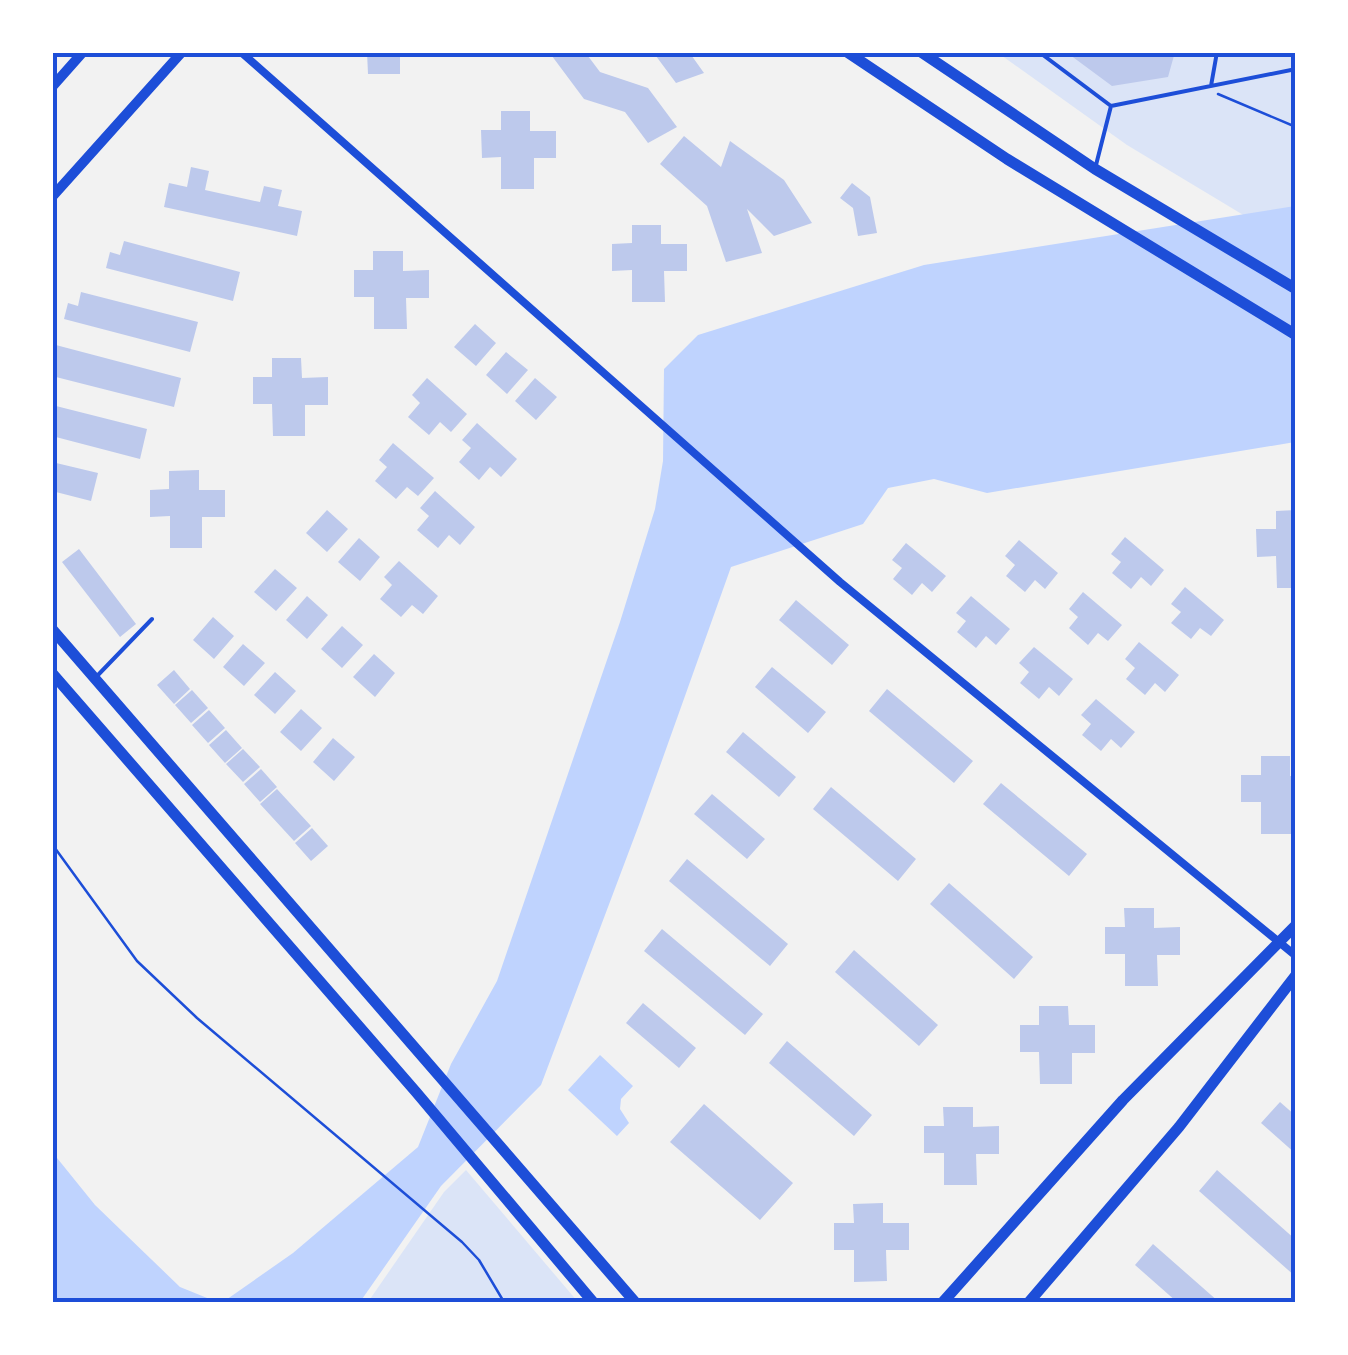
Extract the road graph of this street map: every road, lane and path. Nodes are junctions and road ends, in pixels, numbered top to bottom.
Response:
1 (83, 52) edge
2 (182, 52) edge
3 (241, 52) edge
4 (846, 52) edge
5 (920, 52) edge
6 (1040, 52) edge
7 (1217, 52) edge
8 (1296, 68) edge
9 (1211, 86) junction
10 (52, 87) edge
11 (1203, 87) junction
12 (1110, 106) junction
13 (1296, 127) edge
14 (1095, 169) junction
15 (52, 197) edge
16 (1296, 288) edge
17 (1296, 335) edge
18 (152, 619) dead end
19 (52, 630) edge
20 (52, 673) edge
21 (95, 679) junction
22 (52, 844) edge
23 (1296, 925) edge
24 (1279, 943) junction
25 (1296, 956) edge
26 (1296, 974) edge
27 (504, 1302) edge
28 (593, 1302) edge
29 (636, 1302) edge
30 (943, 1302) edge
31 (1029, 1302) edge

1 - 10 street
2 - 15 street
3 - 24 street
4 - 17 main road
5 - 14 main road
6 - 12 lane
7 - 9 lane
8 - 9 lane
9 - 11 lane
11 - 12 lane
11 - 13 path
12 - 14 lane
14 - 16 main road
18 - 21 lane
19 - 21 main road
20 - 28 main road
21 - 29 main road
22 - 27 path
23 - 24 main road
24 - 25 street
24 - 30 main road
26 - 31 main road

